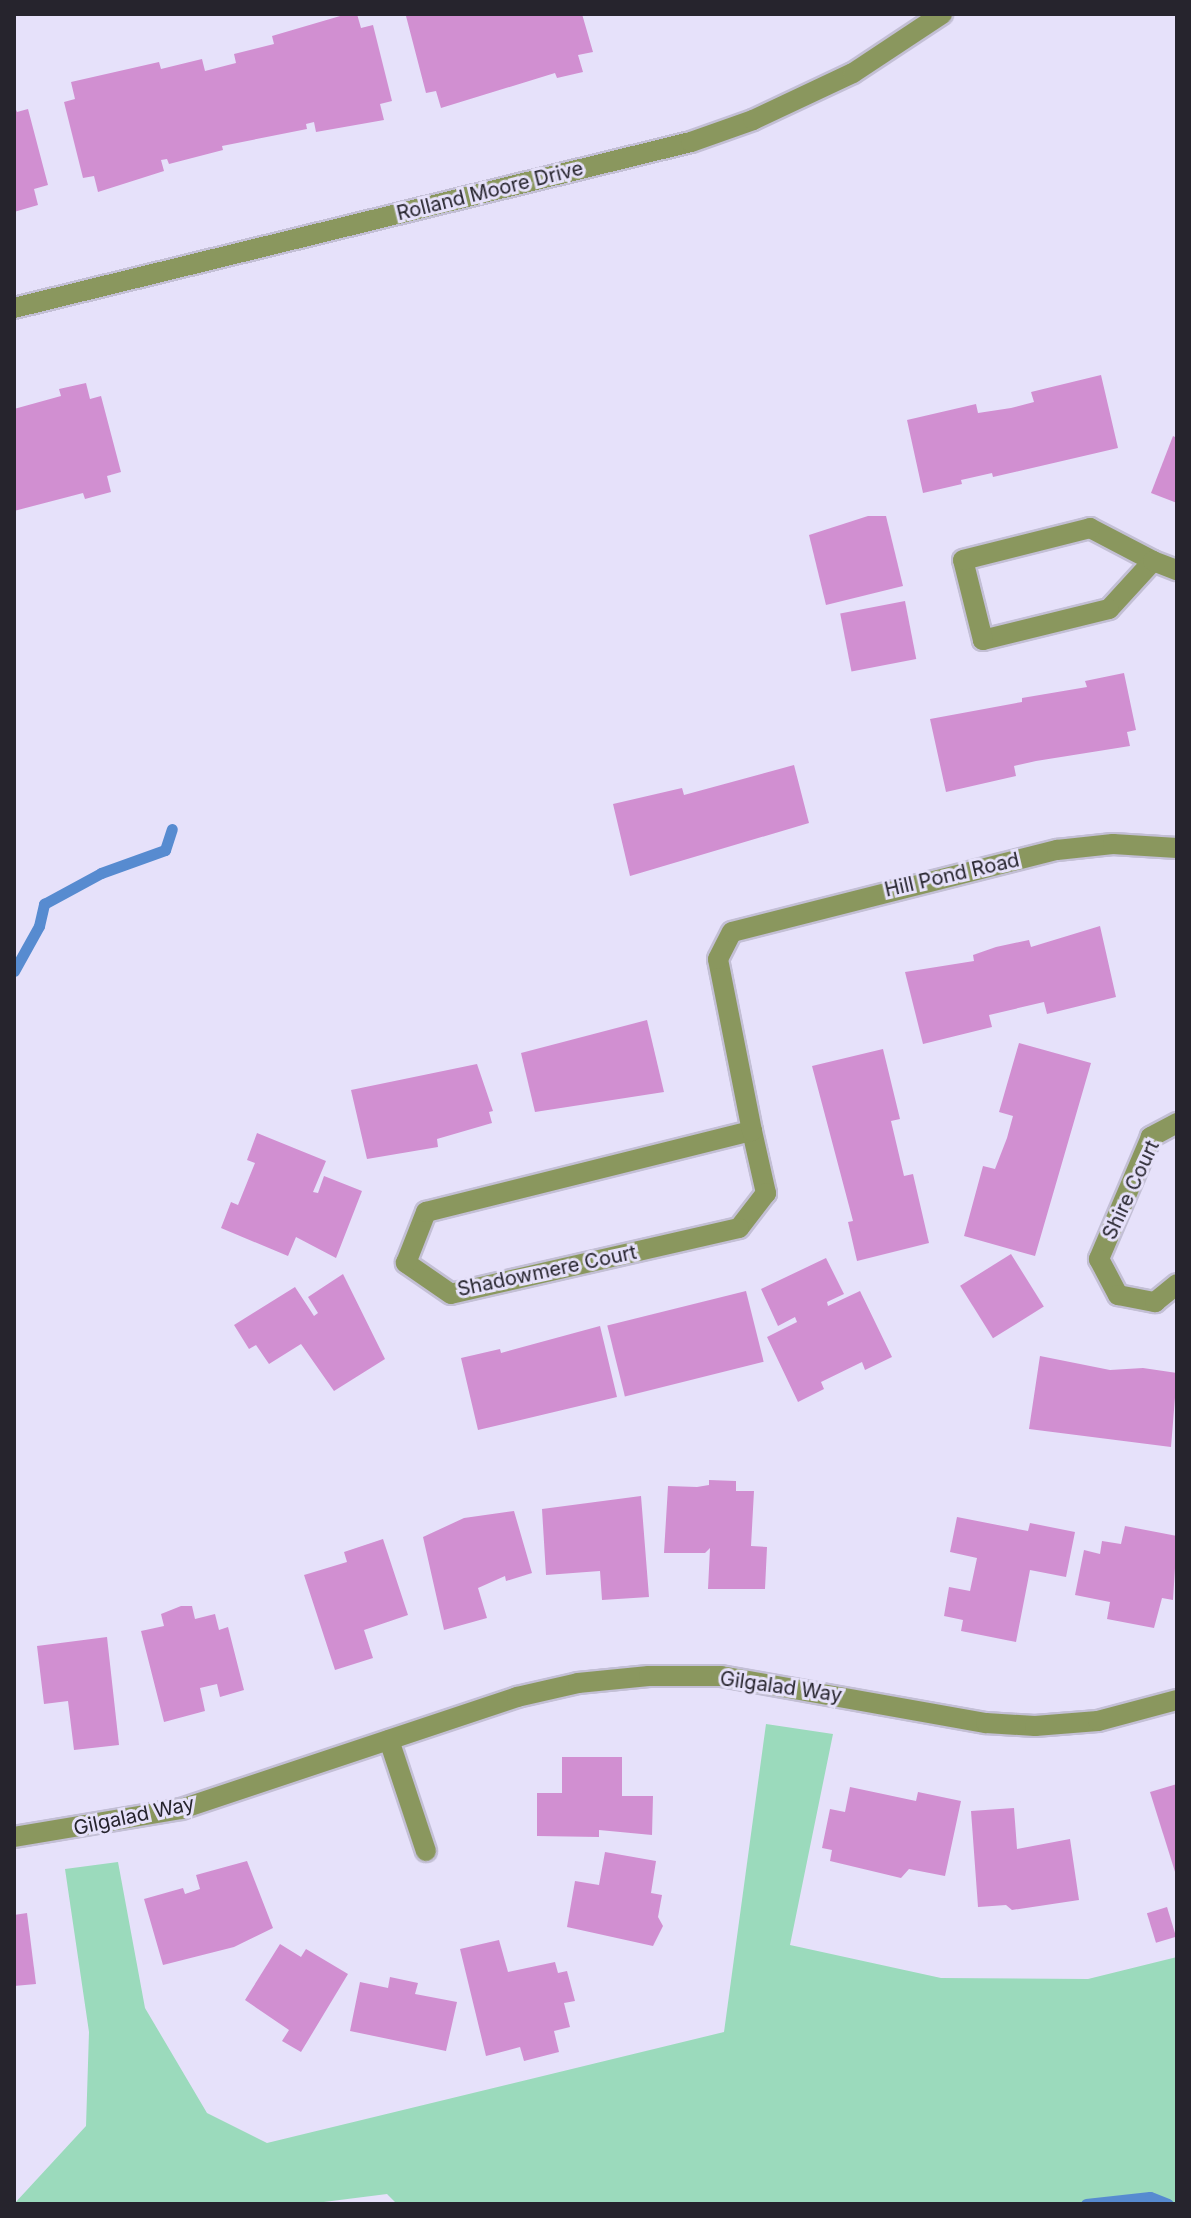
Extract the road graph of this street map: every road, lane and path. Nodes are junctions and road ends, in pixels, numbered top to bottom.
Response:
1 (942, 14) edge
2 (14, 308) edge
3 (1153, 561) junction
4 (1177, 570) edge
5 (1177, 848) edge
6 (732, 932) joint
7 (1177, 1123) edge
8 (752, 1131) junction
9 (1177, 1284) edge
10 (1177, 1700) edge
11 (389, 1740) junction
12 (14, 1837) edge
13 (426, 1851) dead end

1 - 2 street, Rolland Moore Drive
3 - 3 street
3 - 4 street
5 - 6 street, Hill Pond Road
6 - 8 street, Shadowmere Court
7 - 9 street, Shire Court
8 - 8 street, Shadowmere Court
10 - 11 street, Gilgalad Way
11 - 12 street, Gilgalad Way
11 - 13 street

